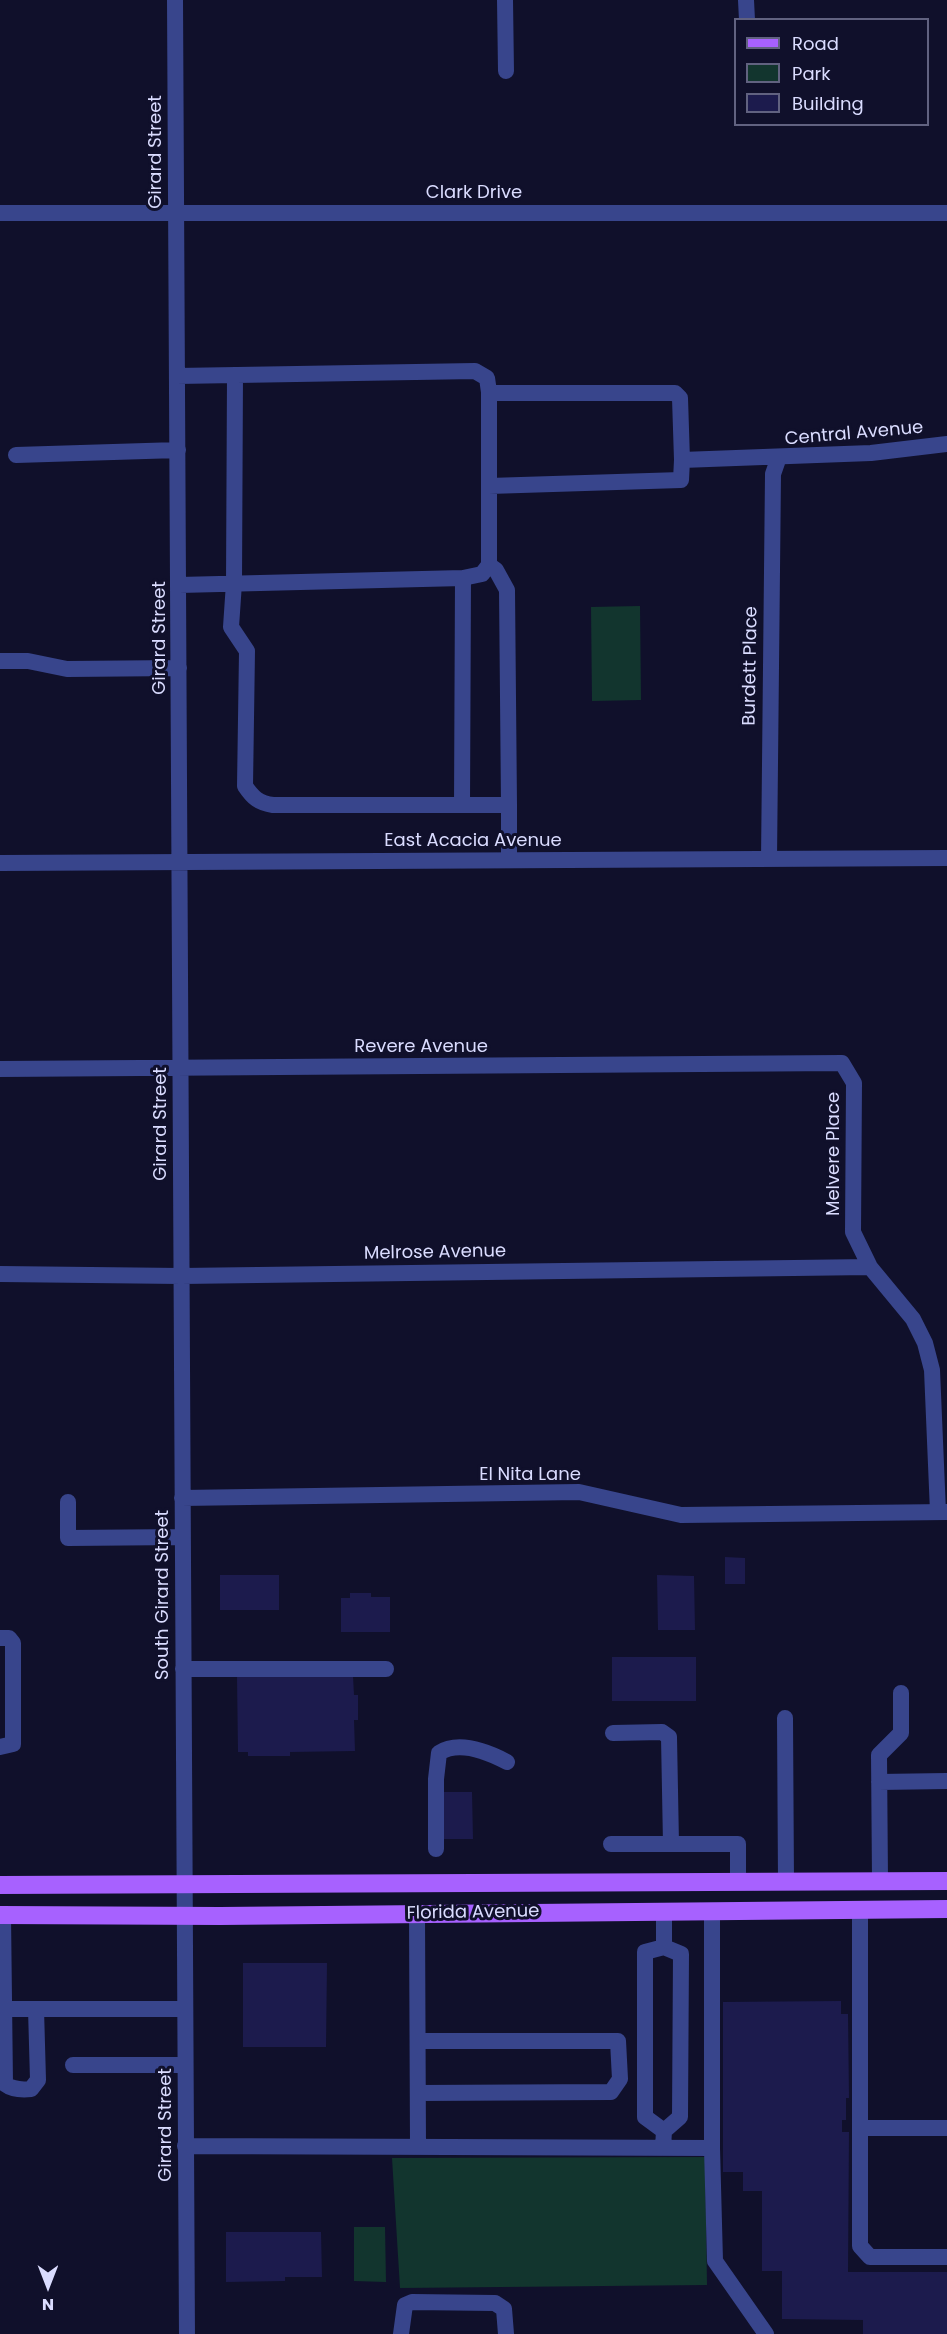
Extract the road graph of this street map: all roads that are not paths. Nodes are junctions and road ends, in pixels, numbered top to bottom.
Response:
1 (175, 0) edge
2 (505, 0) edge
3 (746, 0) edge
4 (747, 18) edge
5 (506, 71) dead end
6 (176, 212) junction
7 (0, 213) edge
8 (947, 213) edge
9 (235, 375) junction
10 (177, 376) junction
11 (489, 393) junction
12 (947, 444) edge
13 (178, 450) junction
14 (16, 455) dead end
15 (779, 457) junction
16 (682, 460) junction
17 (773, 474) joint
18 (489, 486) junction
19 (489, 565) junction
20 (463, 578) junction
21 (234, 583) junction
22 (179, 585) junction
23 (0, 661) edge
24 (179, 668) junction
25 (462, 805) junction
26 (509, 805) junction
27 (947, 858) edge
28 (769, 859) junction
29 (509, 860) junction
30 (181, 862) junction
31 (0, 864) edge
32 (843, 1063) joint
33 (181, 1068) junction
34 (0, 1069) edge
35 (870, 1267) junction
36 (0, 1274) edge
37 (181, 1276) junction
38 (182, 1498) junction
39 (68, 1502) dead end
40 (943, 1512) edge
41 (182, 1537) junction
42 (0, 1638) edge
43 (183, 1669) junction
44 (386, 1669) dead end
45 (901, 1693) dead end
46 (785, 1718) dead end
47 (613, 1733) dead end
48 (0, 1747) edge
49 (507, 1762) dead end
50 (947, 1781) edge
51 (879, 1782) junction
52 (610, 1844) dead end
53 (671, 1844) junction
54 (436, 1849) dead end
55 (880, 1881) junction
56 (947, 1881) edge
57 (738, 1882) junction
58 (786, 1882) junction
59 (0, 1885) edge
60 (183, 1886) junction
61 (947, 1909) edge
62 (860, 1910) junction
63 (664, 1911) junction
64 (712, 1911) junction
65 (417, 1913) junction
66 (2, 1915) edge
67 (183, 1915) junction
68 (664, 1947) junction
69 (4, 2009) junction
70 (36, 2009) junction
71 (184, 2009) junction
72 (418, 2041) junction
73 (185, 2065) junction
74 (73, 2066) dead end
75 (418, 2093) junction
76 (860, 2128) junction
77 (947, 2128) edge
78 (664, 2131) junction
79 (185, 2146) junction
80 (418, 2147) junction
81 (663, 2148) junction
82 (712, 2148) junction
83 (947, 2257) edge
84 (187, 2334) edge
85 (402, 2334) edge
86 (506, 2334) edge
87 (766, 2334) edge

1 - 6 street, Girard Street
2 - 5 street
3 - 4 street
6 - 7 street, Clark Drive
6 - 8 street, Clark Drive
6 - 10 street, Girard Street
9 - 10 street
9 - 11 street
9 - 21 street
10 - 13 street, Girard Street
11 - 16 street
11 - 18 street
12 - 15 street, Central Avenue
13 - 14 street
13 - 22 street, Girard Street
15 - 16 street
15 - 17 street, Central Avenue
16 - 18 street
17 - 28 street, Burdett Place
18 - 19 street
19 - 20 street
19 - 26 street
20 - 21 street
20 - 25 street
21 - 22 street
21 - 25 street
22 - 24 street, Girard Street
23 - 24 street
24 - 30 street, Girard Street
25 - 26 street
26 - 29 street
27 - 28 street, East Acacia Avenue
28 - 29 street, East Acacia Avenue
29 - 30 street, East Acacia Avenue
30 - 31 street, East Acacia Avenue
30 - 33 street, Girard Street
32 - 33 street, Revere Avenue
32 - 35 street, Melvere Place
33 - 34 street, Revere Avenue
33 - 37 street, Girard Street
35 - 37 street, Melrose Avenue
35 - 40 street, Melvere Place
36 - 37 street, Melrose Avenue
37 - 38 street, South Girard Street
38 - 40 street, El Nita Lane
38 - 41 street, South Girard Street
39 - 41 street
41 - 43 street, South Girard Street
42 - 48 street
43 - 44 street
43 - 60 street, South Girard Street
45 - 51 street
46 - 58 street
47 - 53 street
49 - 54 street
50 - 51 street
51 - 55 street
52 - 53 street
53 - 57 street
55 - 56 main road, Florida Avenue
55 - 58 main road, Florida Avenue
57 - 58 main road, Florida Avenue
57 - 60 main road, Florida Avenue
59 - 60 main road, Florida Avenue
60 - 67 street, South Girard Street
61 - 62 main road, Florida Avenue
62 - 64 main road, Florida Avenue
62 - 76 street
63 - 64 main road, Florida Avenue
63 - 65 main road, Florida Avenue
63 - 68 street
64 - 82 street
65 - 67 main road, Florida Avenue
65 - 72 street
66 - 67 main road, Florida Avenue
66 - 69 street
67 - 71 street, Girard Street
68 - 78 street
68 - 78 street
69 - 70 street
69 - 70 street
70 - 71 street
71 - 73 street, Girard Street
72 - 75 street
72 - 75 street
73 - 74 street
73 - 79 street, Girard Street
75 - 80 street
76 - 77 street
76 - 83 street
78 - 81 street
79 - 80 street
79 - 84 street, Girard Street
80 - 81 street
81 - 82 street
82 - 87 street
85 - 86 street

